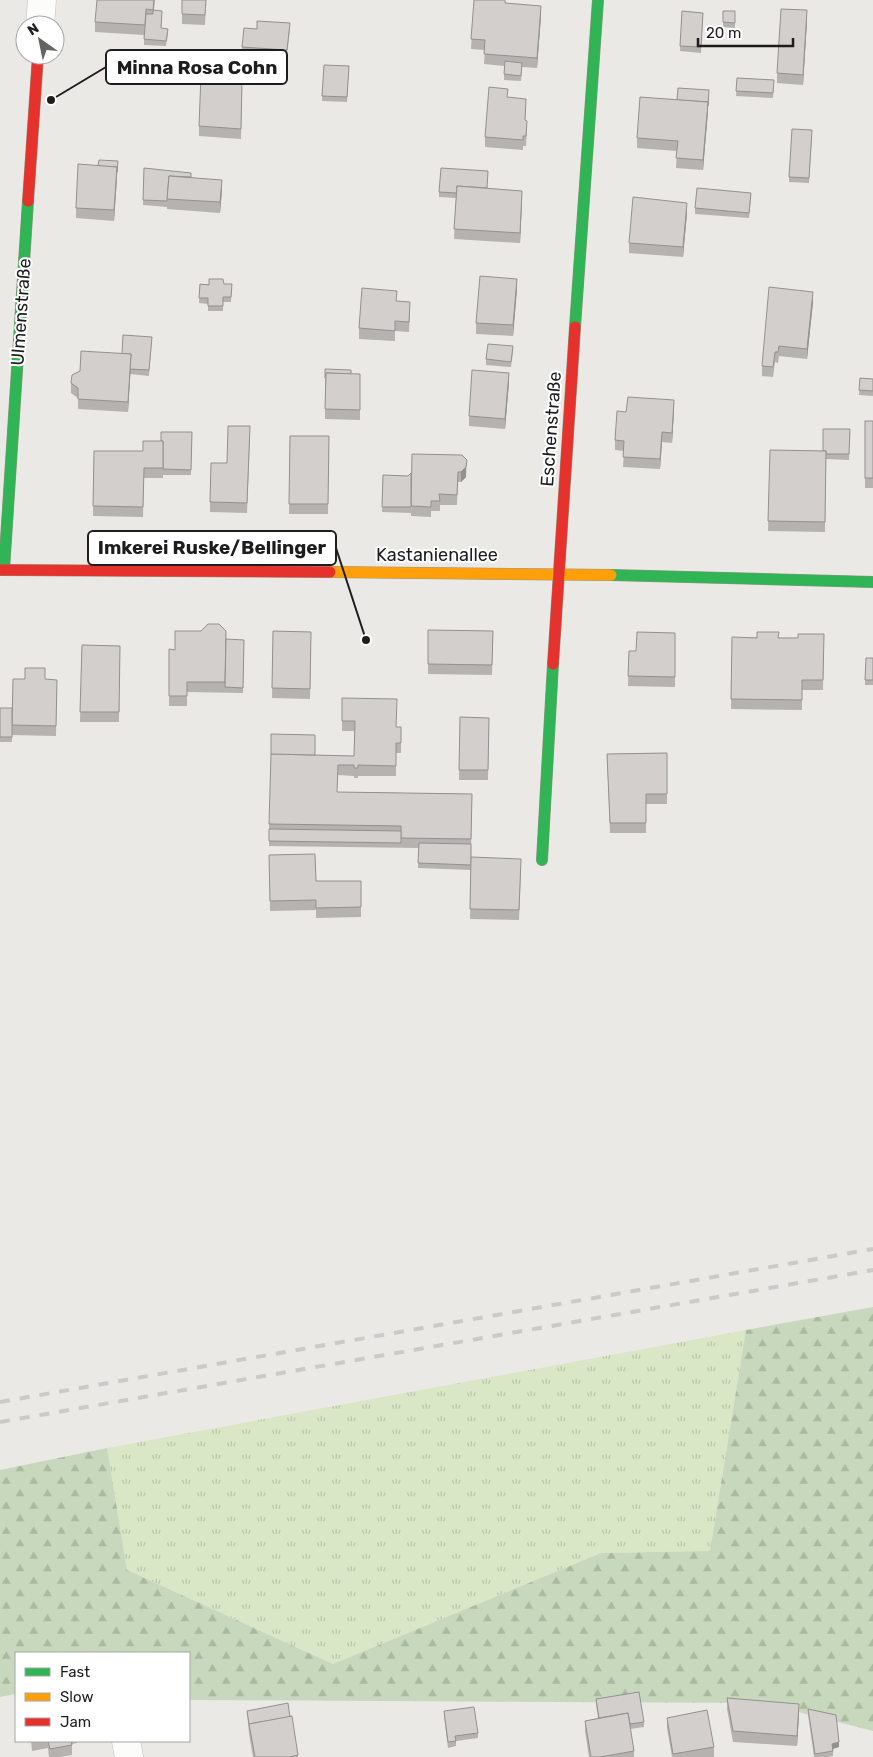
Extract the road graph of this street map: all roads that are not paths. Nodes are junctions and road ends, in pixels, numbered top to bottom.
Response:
1 (42, 0) edge
2 (598, 0) edge
3 (41, 15) edge
4 (37, 65) edge
5 (2, 570) edge
6 (558, 574) junction
7 (873, 582) edge
8 (542, 860) dead end
9 (126, 1742) edge
10 (129, 1757) edge

1 - 3 street
2 - 6 street, Eschenstraße
4 - 5 street, Ulmenstraße
5 - 6 street, Kastanienallee
6 - 7 street, Kastanienallee
6 - 8 street, Eschenstraße
9 - 10 street

